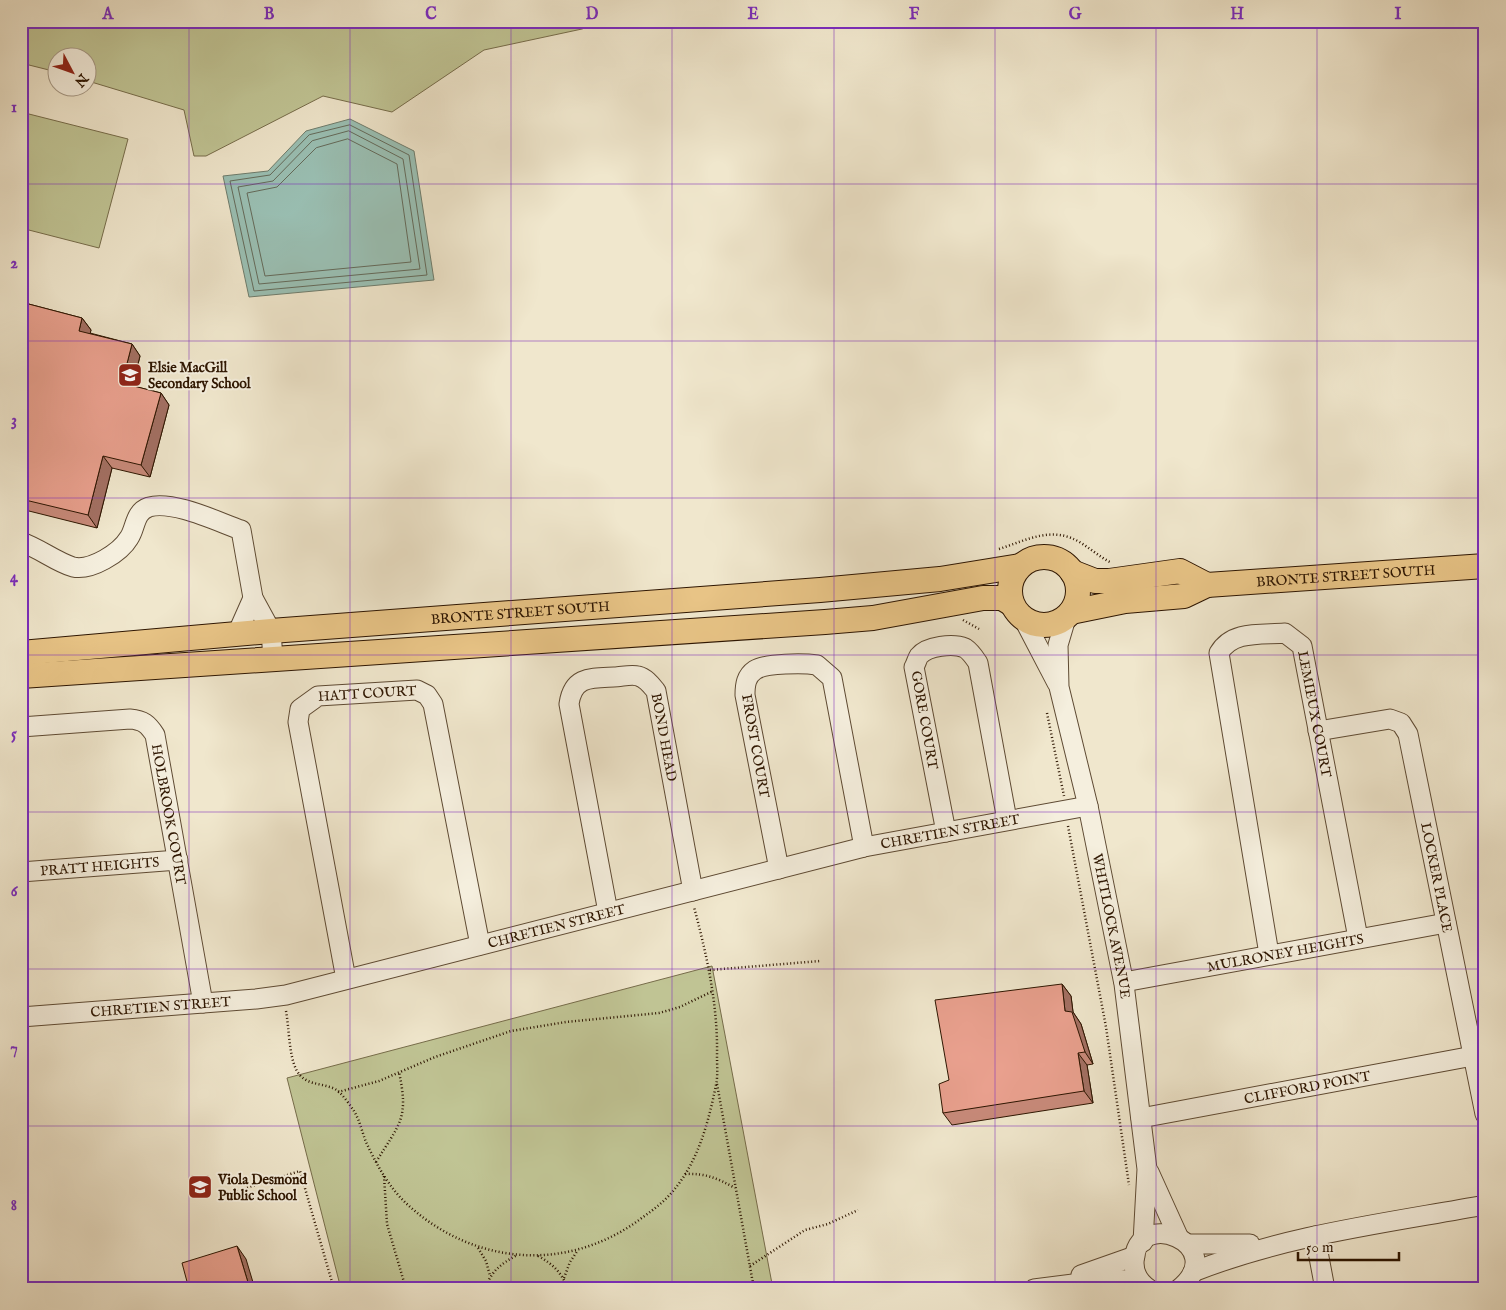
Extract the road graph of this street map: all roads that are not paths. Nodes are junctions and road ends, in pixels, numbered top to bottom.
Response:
1 (21, 542) edge
2 (1020, 566) junction
3 (1485, 566) edge
4 (1072, 572) junction
5 (1208, 585) junction
6 (253, 598) junction
7 (1017, 611) junction
8 (1068, 615) junction
9 (272, 631) junction
10 (236, 634) junction
11 (21, 653) edge
12 (274, 659) junction
13 (21, 676) edge
14 (1059, 687) junction
15 (21, 727) edge
16 (1318, 731) junction
17 (1088, 806) junction
18 (1007, 820) junction
19 (946, 832) junction
20 (864, 847) junction
21 (178, 860) junction
22 (779, 869) junction
23 (21, 872) edge
24 (693, 899) junction
25 (608, 912) junction
26 (1446, 922) junction
27 (1358, 938) junction
28 (480, 945) junction
29 (1268, 954) junction
30 (346, 979) junction
31 (1124, 982) junction
32 (203, 1003) junction
33 (21, 1017) edge
34 (1473, 1056) junction
35 (1485, 1114) edge
36 (1141, 1118) junction
37 (1147, 1169) junction
38 (1485, 1205) edge
39 (1315, 1236) junction
40 (1183, 1240) junction
41 (1276, 1244) junction
42 (1138, 1249) junction
43 (1186, 1283) edge
44 (1144, 1285) edge
45 (1041, 1288) edge
46 (1325, 1289) edge

1 - 6 street
2 - 4 main road
2 - 7 main road
2 - 9 main road, BRONTE STREET SOUTH
3 - 5 main road, BRONTE STREET SOUTH
4 - 5 main road
4 - 8 main road
5 - 8 main road, BRONTE STREET SOUTH
6 - 9 street
6 - 10 street
7 - 8 main road
7 - 12 main road
7 - 14 street, WHITLOCK AVENUE
8 - 14 street, WHITLOCK AVENUE
9 - 10 main road, BRONTE STREET SOUTH
9 - 12 street
10 - 11 main road, BRONTE STREET SOUTH
12 - 13 main road
14 - 17 street, WHITLOCK AVENUE
15 - 21 street, HOLBROOK COURT
16 - 26 street, LOCKER PLACE
16 - 27 street, LEMIEUX COURT
16 - 29 street, LEMIEUX COURT
17 - 18 street, CHRETIEN STREET
17 - 31 street, WHITLOCK AVENUE
18 - 19 street, CHRETIEN STREET
18 - 19 street, GORE COURT
19 - 20 street, CHRETIEN STREET
20 - 22 street, CHRETIEN STREET
20 - 22 street, FROST COURT
21 - 23 street, PRATT HEIGHTS
21 - 32 street, HOLBROOK COURT
22 - 24 street, CHRETIEN STREET
24 - 25 street, CHRETIEN STREET
24 - 25 street, BOND HEAD
25 - 28 street, CHRETIEN STREET
26 - 27 street, MULRONEY HEIGHTS
26 - 34 street, LOCKER PLACE
27 - 29 street, MULRONEY HEIGHTS
28 - 30 street, CHRETIEN STREET
28 - 30 street, HATT COURT
29 - 31 street, MULRONEY HEIGHTS
30 - 32 street, CHRETIEN STREET
31 - 36 street, WHITLOCK AVENUE
32 - 33 street, CHRETIEN STREET
34 - 35 street, LOCKER PLACE
34 - 36 street, CLIFFORD POINT
36 - 37 street, WHITLOCK AVENUE
37 - 40 street, WHITLOCK AVENUE
37 - 42 street, WHITLOCK AVENUE
38 - 39 street
39 - 41 street
39 - 46 street
40 - 41 street
40 - 42 street
40 - 43 street, WHITLOCK AVENUE
41 - 43 street
42 - 44 street, WHITLOCK AVENUE
42 - 45 street
44 - 45 street

